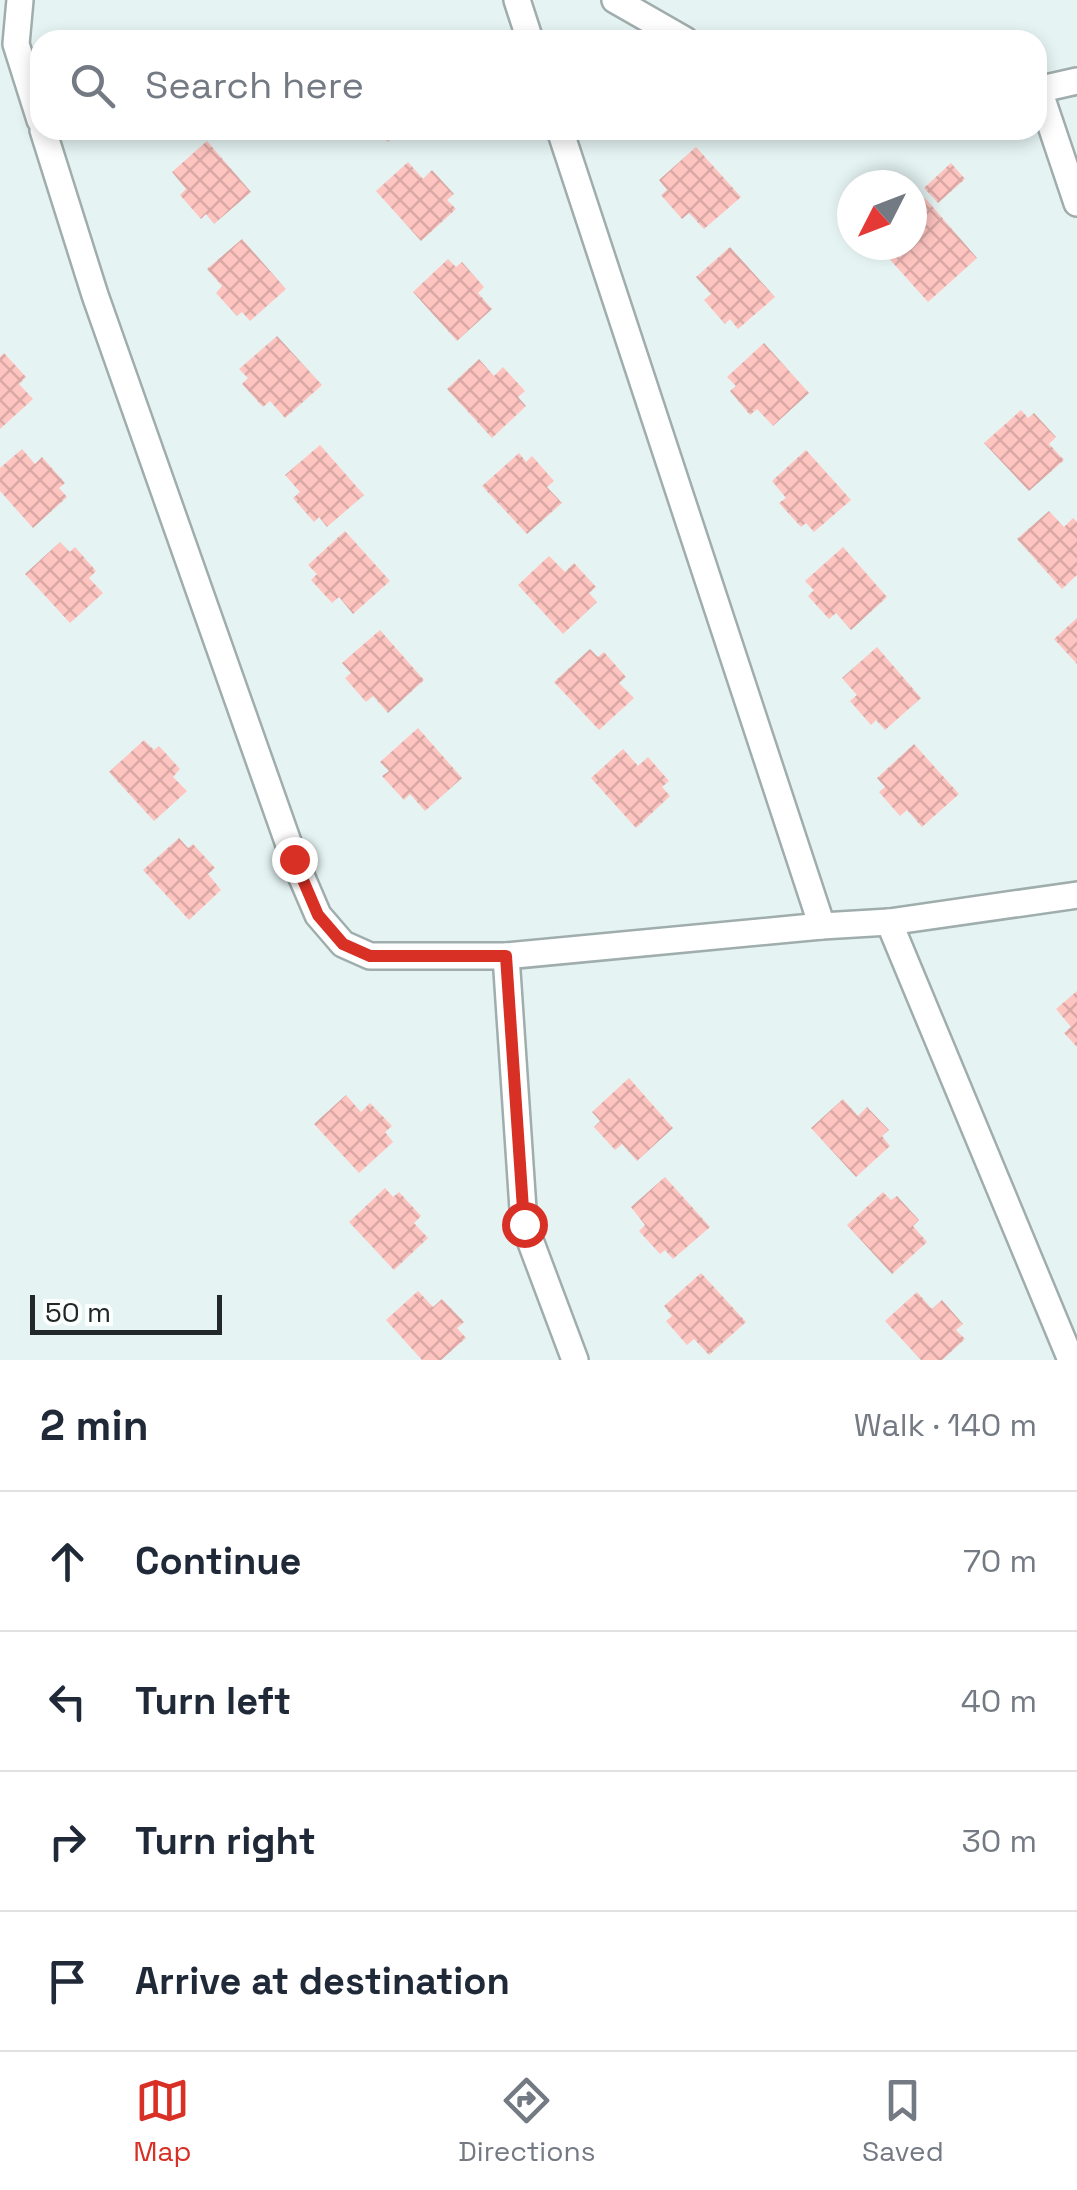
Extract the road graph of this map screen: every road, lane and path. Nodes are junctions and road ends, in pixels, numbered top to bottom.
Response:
1 (20, 0) edge
2 (517, 0) edge
3 (615, 0) edge
4 (527, 30) edge
5 (668, 30) edge
6 (1077, 81) edge
7 (30, 88) edge
8 (1047, 88) edge
9 (1047, 116) edge
10 (46, 140) edge
11 (563, 140) edge
12 (1077, 202) edge
13 (1077, 895) edge
14 (889, 922) junction
15 (822, 926) junction
16 (506, 956) junction
17 (575, 1360) edge
18 (1071, 1360) edge

1 - 7 street
2 - 4 street
3 - 5 street
6 - 8 street
9 - 12 street
10 - 16 street
11 - 15 street
13 - 14 street
14 - 15 street
14 - 18 street
15 - 16 street
16 - 17 street

